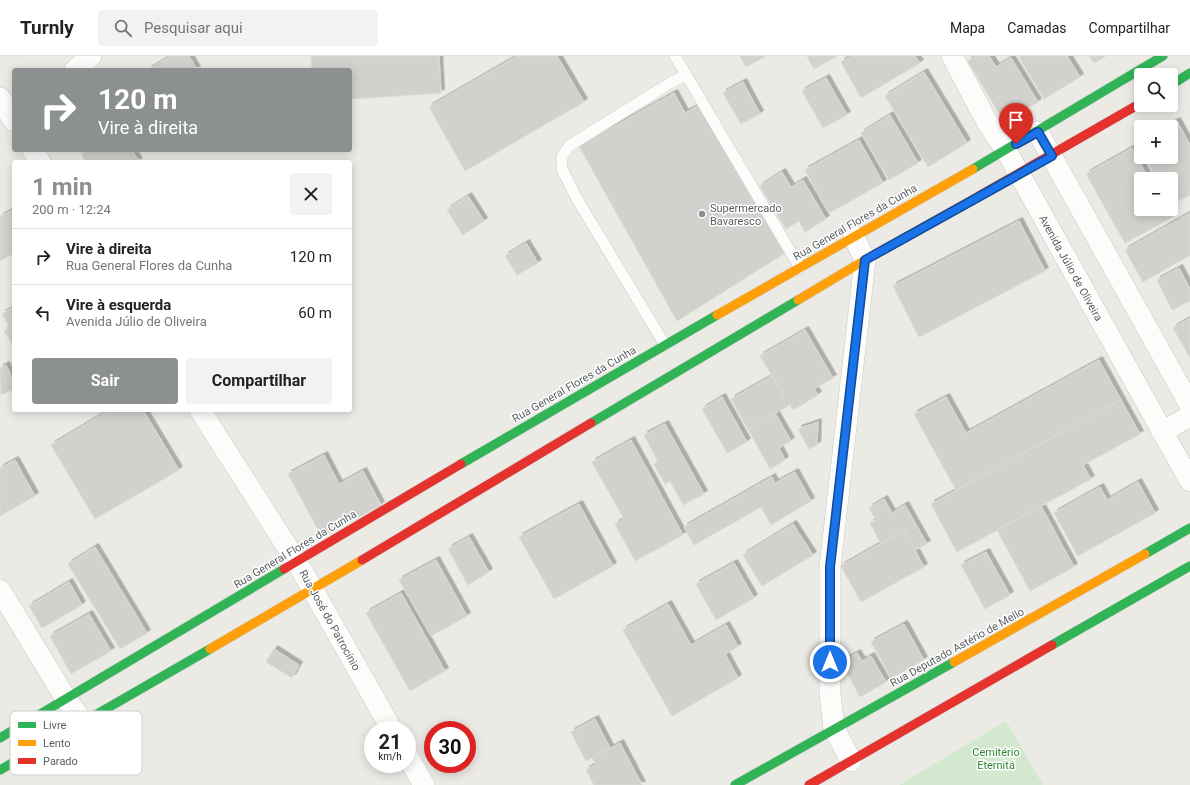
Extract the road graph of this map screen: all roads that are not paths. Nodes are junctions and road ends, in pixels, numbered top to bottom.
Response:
1 (91, 56) edge
2 (676, 56) edge
3 (952, 56) edge
4 (1161, 57) edge
5 (76, 68) edge
6 (1164, 68) edge
7 (1190, 73) edge
8 (686, 75) junction
9 (1178, 80) edge
10 (0, 98) edge
11 (1134, 106) edge
12 (12, 118) edge
13 (1038, 132) junction
14 (1006, 150) junction
15 (1052, 156) junction
16 (1019, 174) junction
17 (854, 237) junction
18 (865, 260) junction
19 (800, 268) junction
20 (665, 345) junction
21 (1190, 405) edge
22 (201, 412) edge
23 (1190, 416) edge
24 (1162, 432) junction
25 (1190, 481) edge
26 (1190, 528) edge
27 (297, 562) junction
28 (1190, 566) edge
29 (0, 590) edge
30 (312, 590) junction
31 (1029, 644) dead end
32 (1036, 655) junction
33 (66, 699) junction
34 (46, 711) edge
35 (75, 711) edge
36 (102, 711) edge
37 (387, 721) edge
38 (834, 728) junction
39 (10, 732) edge
40 (0, 738) edge
41 (851, 761) junction
42 (10, 764) edge
43 (0, 770) edge
44 (416, 771) edge
45 (424, 785) edge
46 (735, 785) edge
47 (809, 785) edge

1 - 5 street
2 - 8 lane
3 - 14 street, Avenida Júlio de Oliveira
4 - 6 street
4 - 13 street, Rua General Flores da Cunha
7 - 9 street
8 - 19 lane
8 - 20 lane
10 - 12 street
11 - 15 street
13 - 14 street, Rua General Flores da Cunha
13 - 15 street
14 - 16 street, Avenida Júlio de Oliveira
14 - 17 street, Rua General Flores da Cunha
15 - 16 street
15 - 21 street
16 - 18 street
16 - 24 street, Avenida Júlio de Oliveira
17 - 18 street
17 - 19 street, Rua General Flores da Cunha
18 - 30 street
18 - 38 street
19 - 20 street, Rua General Flores da Cunha
20 - 27 street, Rua General Flores da Cunha
22 - 27 street, Rua José do Patrocínio
23 - 24 street
24 - 25 street, Avenida Júlio de Oliveira
26 - 38 street, Rua Deputado Astério de Mello
27 - 30 street, Rua José do Patrocínio
27 - 33 street, Rua General Flores da Cunha
28 - 32 street
29 - 33 street
30 - 36 street
30 - 37 street, Rua José do Patrocínio
31 - 32 street
32 - 41 street
33 - 34 street, Rua General Flores da Cunha
33 - 35 street
38 - 41 street
38 - 46 street, Rua Deputado Astério de Mello
39 - 40 street, Rua General Flores da Cunha
41 - 47 street
42 - 43 street
44 - 45 street

